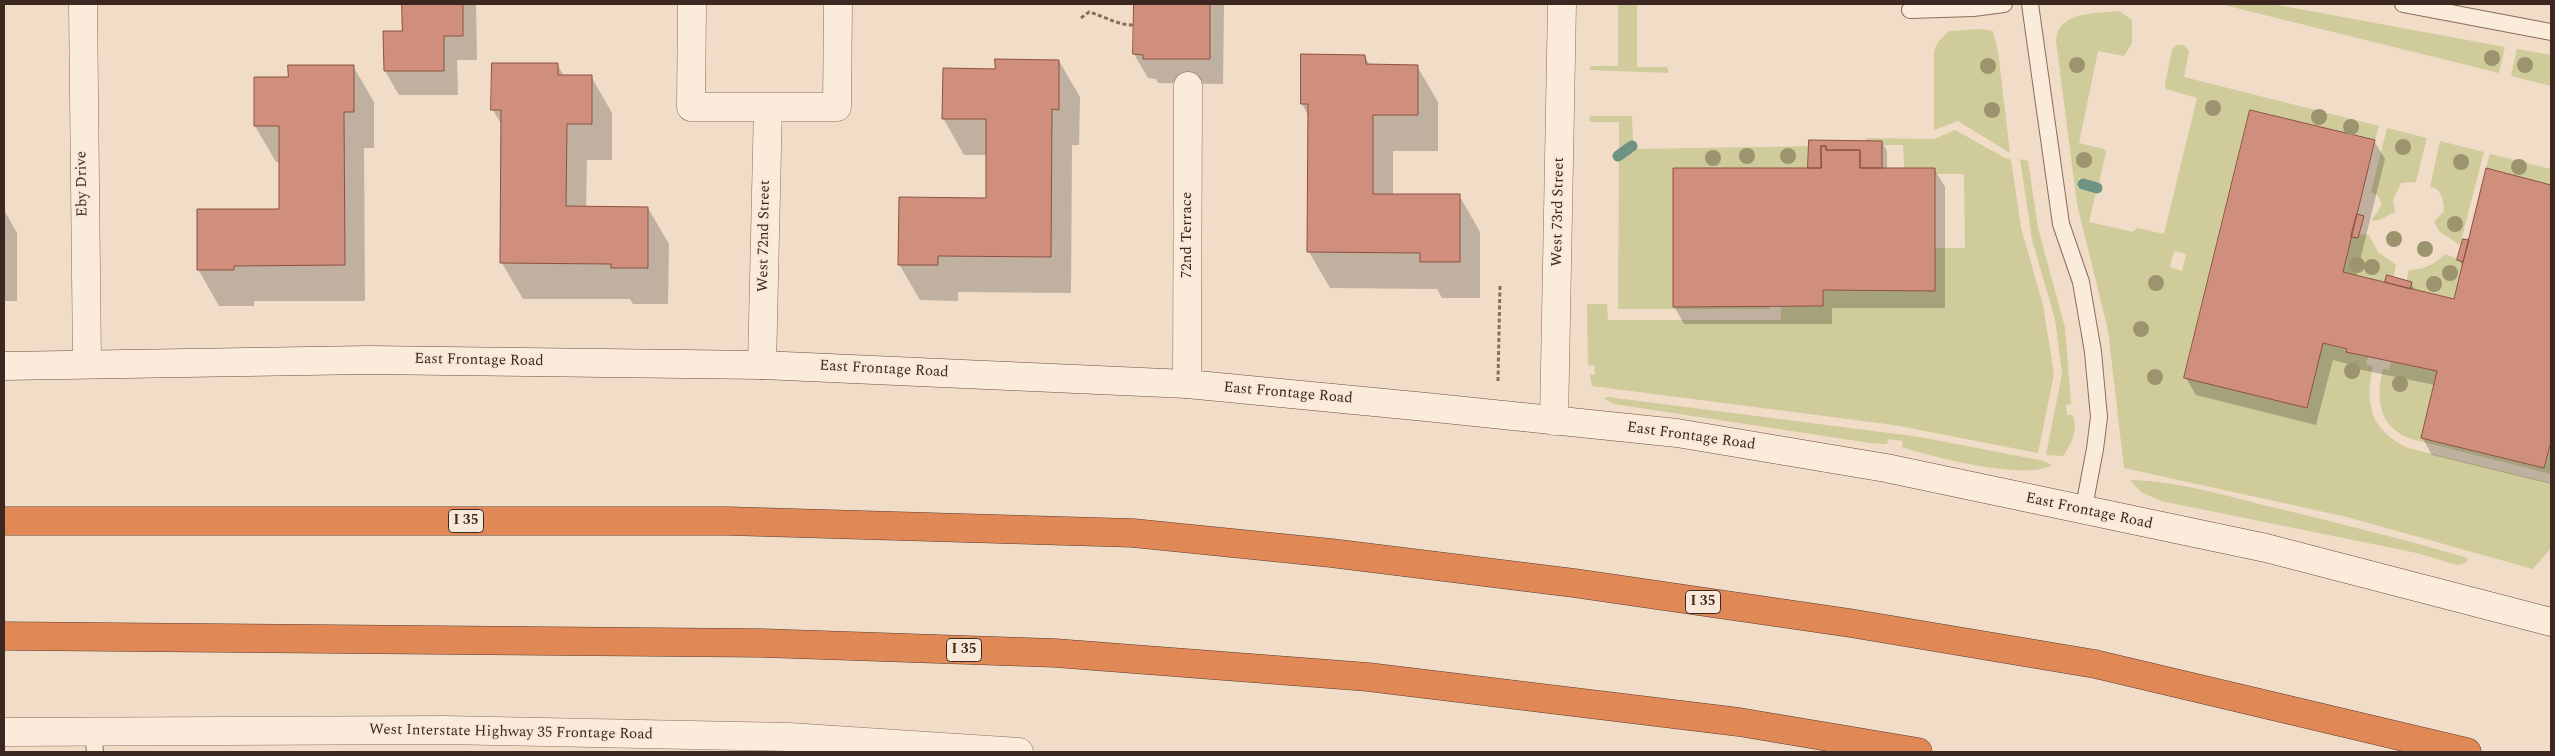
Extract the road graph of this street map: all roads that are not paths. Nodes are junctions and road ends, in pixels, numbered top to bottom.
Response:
1 (83, 4) edge
2 (692, 4) edge
3 (838, 4) edge
4 (1562, 4) edge
5 (2004, 4) edge
6 (2030, 4) edge
7 (2402, 4) edge
8 (1910, 10) dead end
9 (2473, 10) edge
10 (2551, 32) edge
11 (1188, 86) dead end
12 (768, 107) junction
13 (87, 363) junction
14 (762, 365) junction
15 (4, 366) edge
16 (1187, 384) junction
17 (1554, 421) junction
18 (2083, 512) junction
19 (4, 521) edge
20 (2551, 622) edge
21 (4, 636) edge
22 (4, 732) edge
23 (94, 742) edge
24 (687, 744) edge
25 (865, 747) edge
26 (1019, 752) edge
27 (1918, 752) edge
28 (2467, 752) edge

1 - 13 street, Eby Drive
2 - 12 street
3 - 12 street
4 - 17 street, West 73rd Street
5 - 8 lane
6 - 18 lane
7 - 9 lane
9 - 10 lane
11 - 16 street, 72nd Terrace
12 - 14 street, West 72nd Street
13 - 14 street, East Frontage Road
13 - 15 street, East Frontage Road
14 - 16 street, East Frontage Road
16 - 17 street, East Frontage Road
17 - 18 street, East Frontage Road
18 - 20 street, East Frontage Road
19 - 28 highway, I 35
21 - 27 highway, I 35
22 - 23 street, West Interstate Highway 35 Frontage Road
23 - 24 street, West Interstate Highway 35 Frontage Road
24 - 25 street, West Interstate Highway 35 Frontage Road
25 - 26 street, West Interstate Highway 35 Frontage Road

